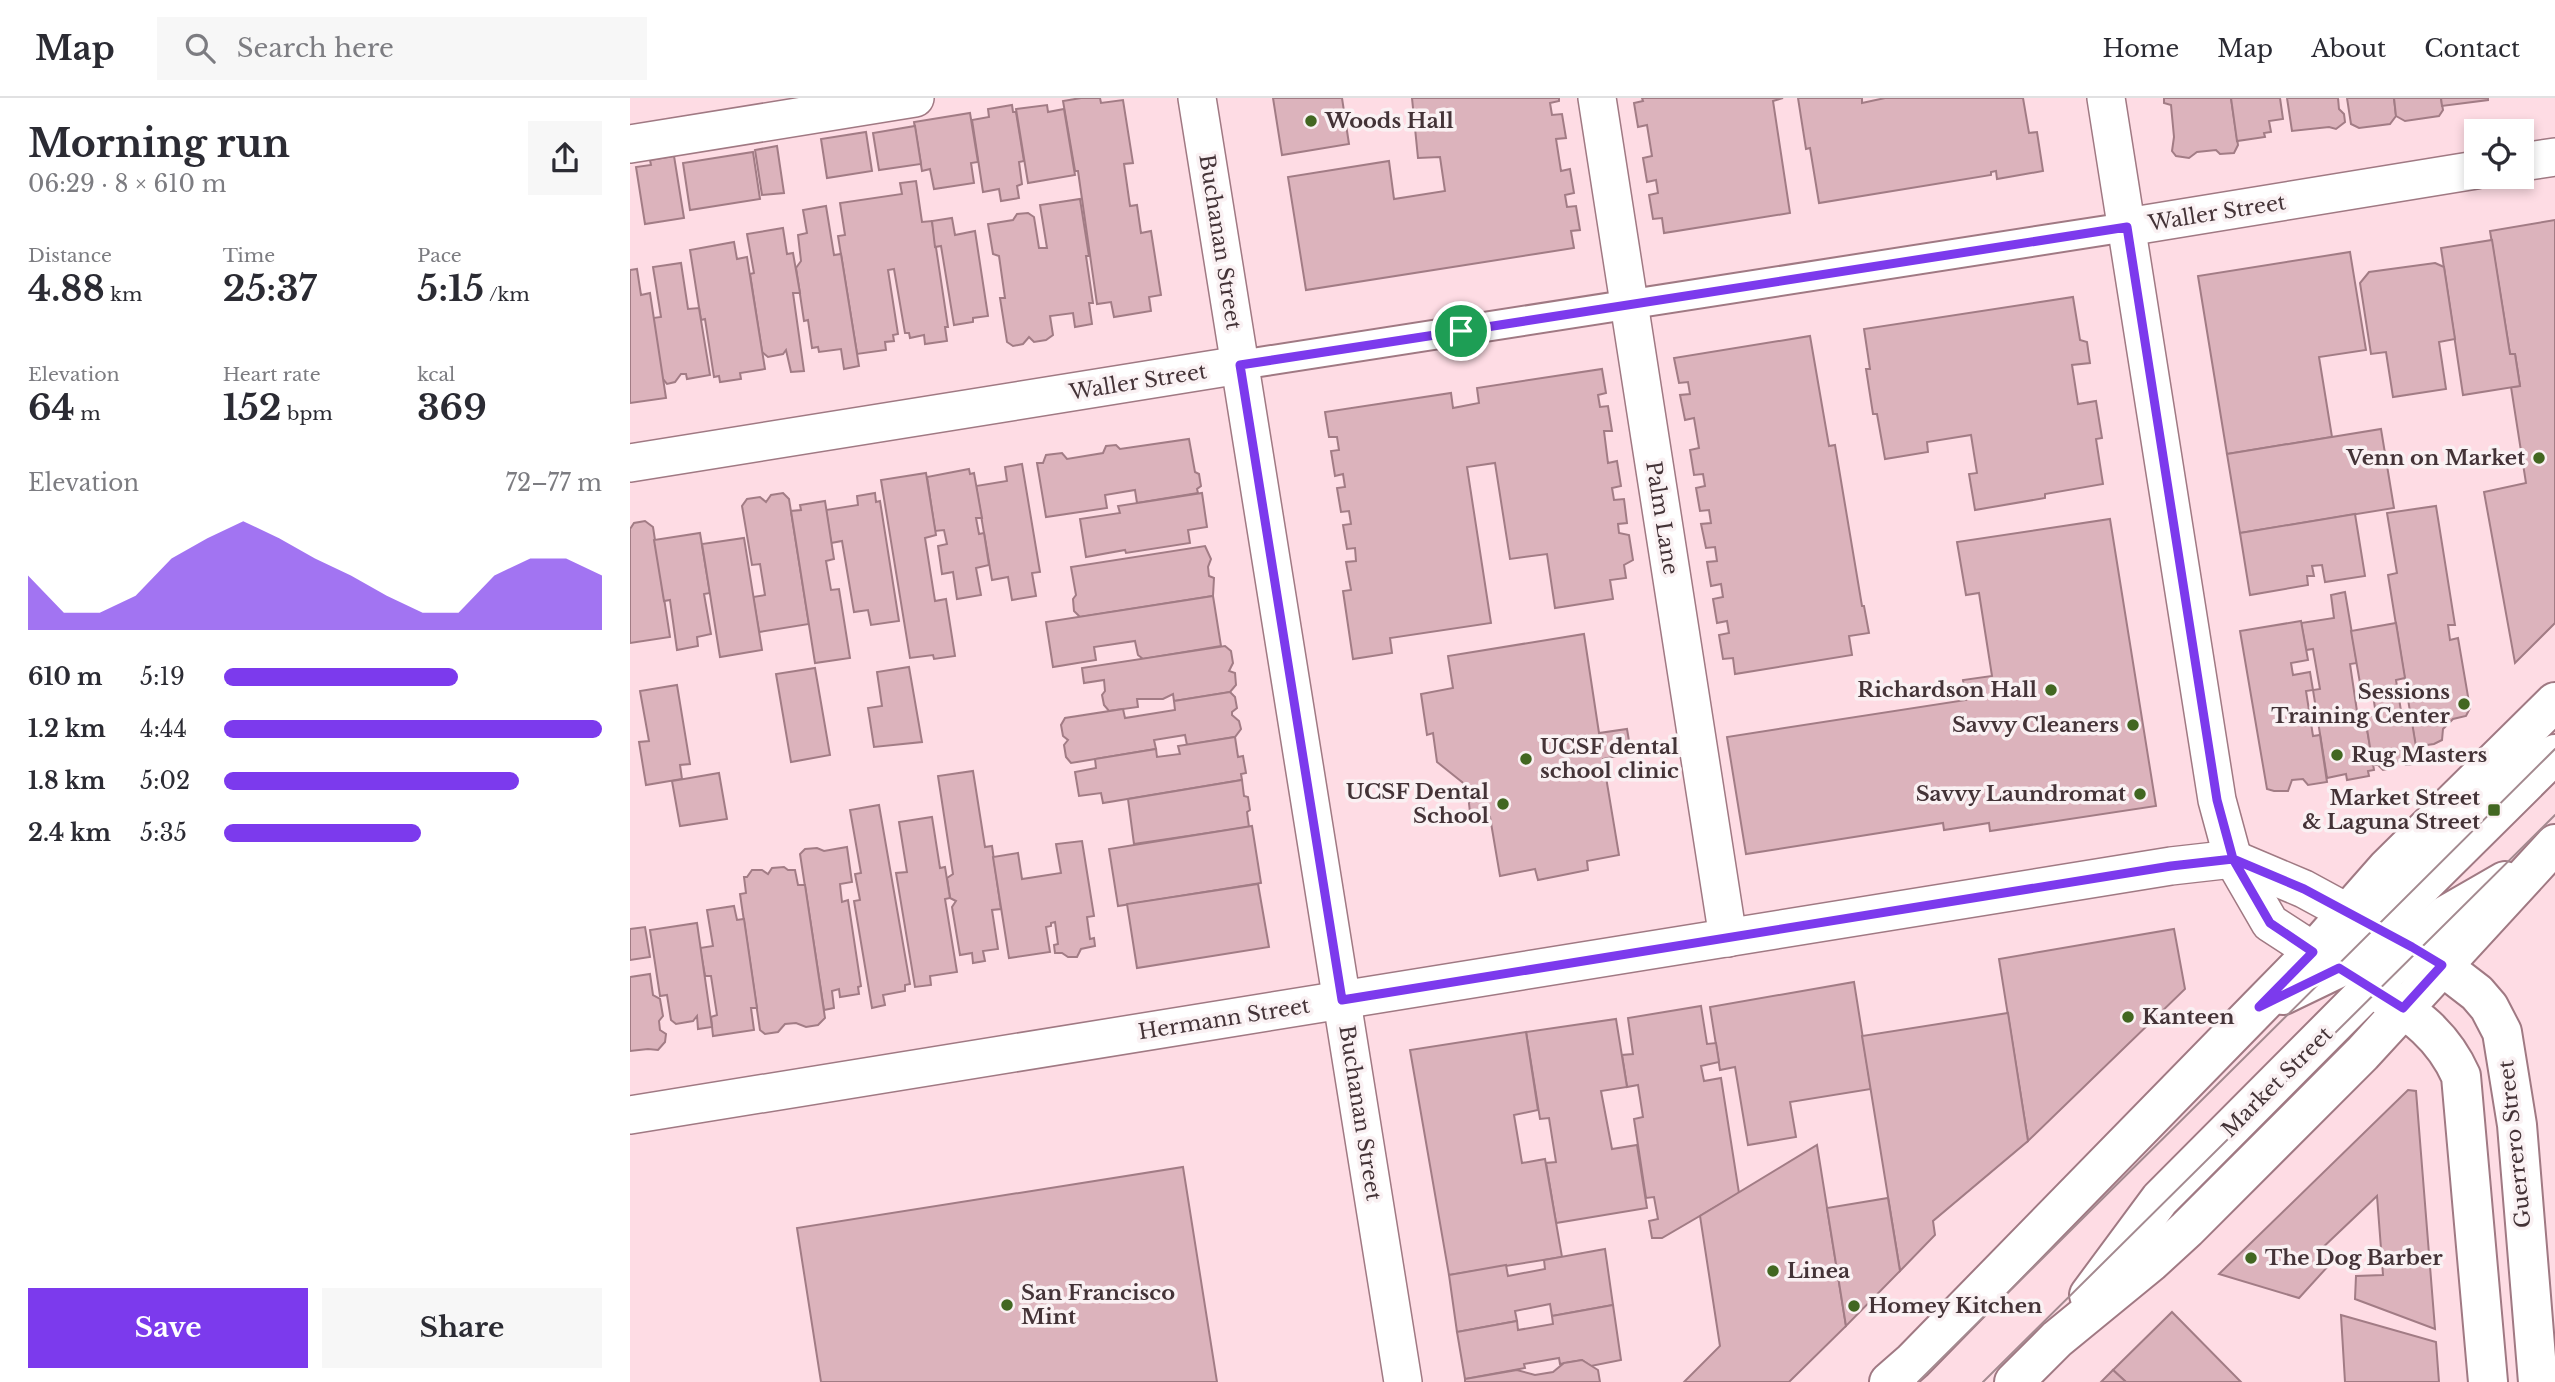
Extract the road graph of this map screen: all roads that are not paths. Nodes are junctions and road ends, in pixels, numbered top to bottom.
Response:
1 (915, 98) edge
2 (1197, 98) edge
3 (1597, 98) edge
4 (2106, 98) edge
5 (630, 144) edge
6 (2555, 157) edge
7 (2534, 160) edge
8 (2464, 172) edge
9 (2127, 227) junction
10 (1629, 305) junction
11 (1240, 365) junction
12 (630, 463) edge
13 (2555, 702) edge
14 (2555, 754) edge
15 (2545, 855) edge
16 (2233, 859) junction
17 (2363, 921) junction
18 (1728, 938) junction
19 (2427, 956) junction
20 (2326, 960) junction
21 (2371, 988) junction
22 (1342, 1000) junction
23 (2403, 1008) junction
24 (630, 1115) edge
25 (2057, 1339) junction
26 (1899, 1375) edge
27 (1403, 1382) edge
28 (2014, 1382) edge
29 (2488, 1382) edge
30 (2538, 1382) edge

1 - 5 street
2 - 11 street, Buchanan Street
3 - 10 street, Palm Lane
4 - 9 street
6 - 7 street
8 - 9 street, Waller Street
9 - 10 street, Waller Street
9 - 16 street
10 - 11 street, Waller Street
10 - 18 street, Palm Lane
11 - 12 street, Waller Street
11 - 22 street, Buchanan Street
13 - 17 main road
14 - 17 main road
15 - 19 main road, Market Street
16 - 17 street
16 - 18 street, Hermann Street
16 - 20 street
17 - 19 street
17 - 20 main road
18 - 22 street, Hermann Street
19 - 21 main road, Market Street
19 - 23 main road, Market Street
19 - 30 main road, Guerrero Street
20 - 21 main road
20 - 26 main road
21 - 23 main road
21 - 25 main road, Market Street
22 - 24 street, Hermann Street
22 - 27 street, Buchanan Street
23 - 25 main road, Market Street
23 - 29 main road
25 - 28 main road, Market Street

